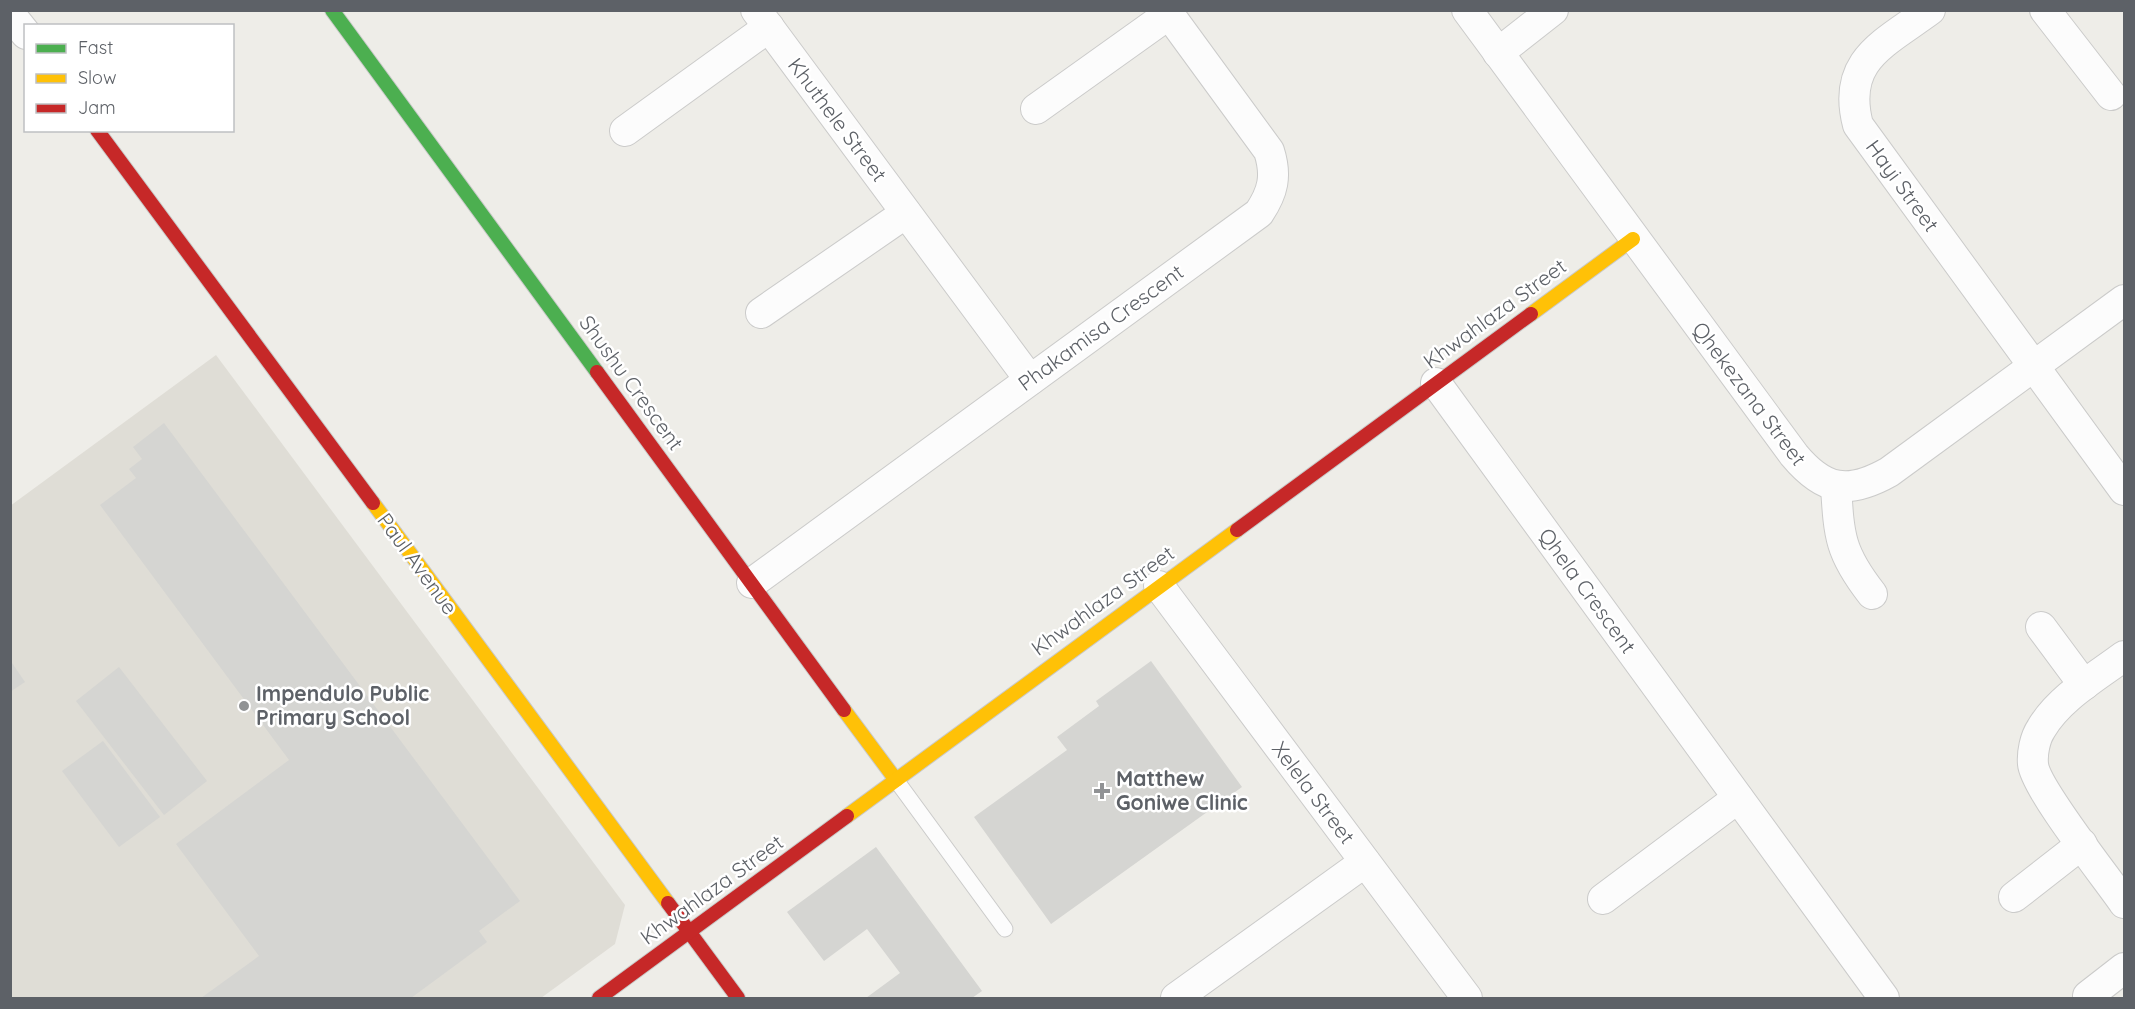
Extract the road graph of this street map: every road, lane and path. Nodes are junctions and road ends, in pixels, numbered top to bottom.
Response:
1 (332, 10) edge
2 (1467, 10) edge
3 (1553, 10) edge
4 (1930, 10) edge
5 (2046, 10) edge
6 (1168, 12) edge
7 (10, 14) edge
8 (763, 19) edge
9 (24, 32) edge
10 (1498, 53) junction
11 (2110, 95) dead end
12 (1036, 109) dead end
13 (625, 131) dead end
14 (98, 132) edge
15 (906, 213) junction
16 (1632, 239) junction
17 (2124, 300) edge
18 (761, 313) dead end
19 (2034, 367) junction
20 (1030, 380) junction
21 (1436, 383) junction
22 (1836, 486) junction
23 (2124, 490) edge
24 (752, 583) junction
25 (1159, 586) junction
26 (1872, 594) dead end
27 (2041, 627) dead end
28 (2124, 656) edge
29 (2084, 685) junction
30 (896, 780) junction
31 (1738, 798) junction
32 (2082, 844) junction
33 (1365, 862) junction
34 (2014, 897) dead end
35 (1603, 899) dead end
36 (2124, 903) edge
37 (1005, 929) dead end
38 (689, 932) junction
39 (2124, 968) edge
40 (1870, 994) edge
41 (2088, 996) dead end
42 (599, 999) edge
43 (738, 999) edge
44 (1176, 999) edge
45 (1467, 999) edge

1 - 24 street, Shushu Crescent
2 - 10 street, Qhekezana Street
3 - 10 street
4 - 19 street, Hayi Street
5 - 11 street
6 - 12 street, Phakamisa Crescent
6 - 20 street, Phakamisa Crescent
7 - 9 street
8 - 13 street, Khuthele Street
8 - 15 street, Khuthele Street
10 - 16 street, Qhekezana Street
14 - 38 street, Paul Avenue
15 - 18 street
15 - 20 street, Khuthele Street
16 - 21 street, Khwahlaza Street
16 - 22 street, Qhekezana Street
17 - 19 street
19 - 22 street
19 - 23 street, Hayi Street
20 - 24 street, Phakamisa Crescent
21 - 25 street, Khwahlaza Street
21 - 31 street, Qhela Crescent
22 - 26 street
24 - 30 street, Shushu Crescent
25 - 30 street, Khwahlaza Street
25 - 33 street, Xelela Street
27 - 29 street
28 - 29 street
29 - 32 street
30 - 37 lane
30 - 38 street, Khwahlaza Street
31 - 35 street
31 - 40 street, Qhela Crescent
32 - 34 street
32 - 36 street
33 - 44 street
33 - 45 street, Xelela Street
38 - 42 street, Khwahlaza Street
38 - 43 street, Paul Avenue
39 - 41 street

